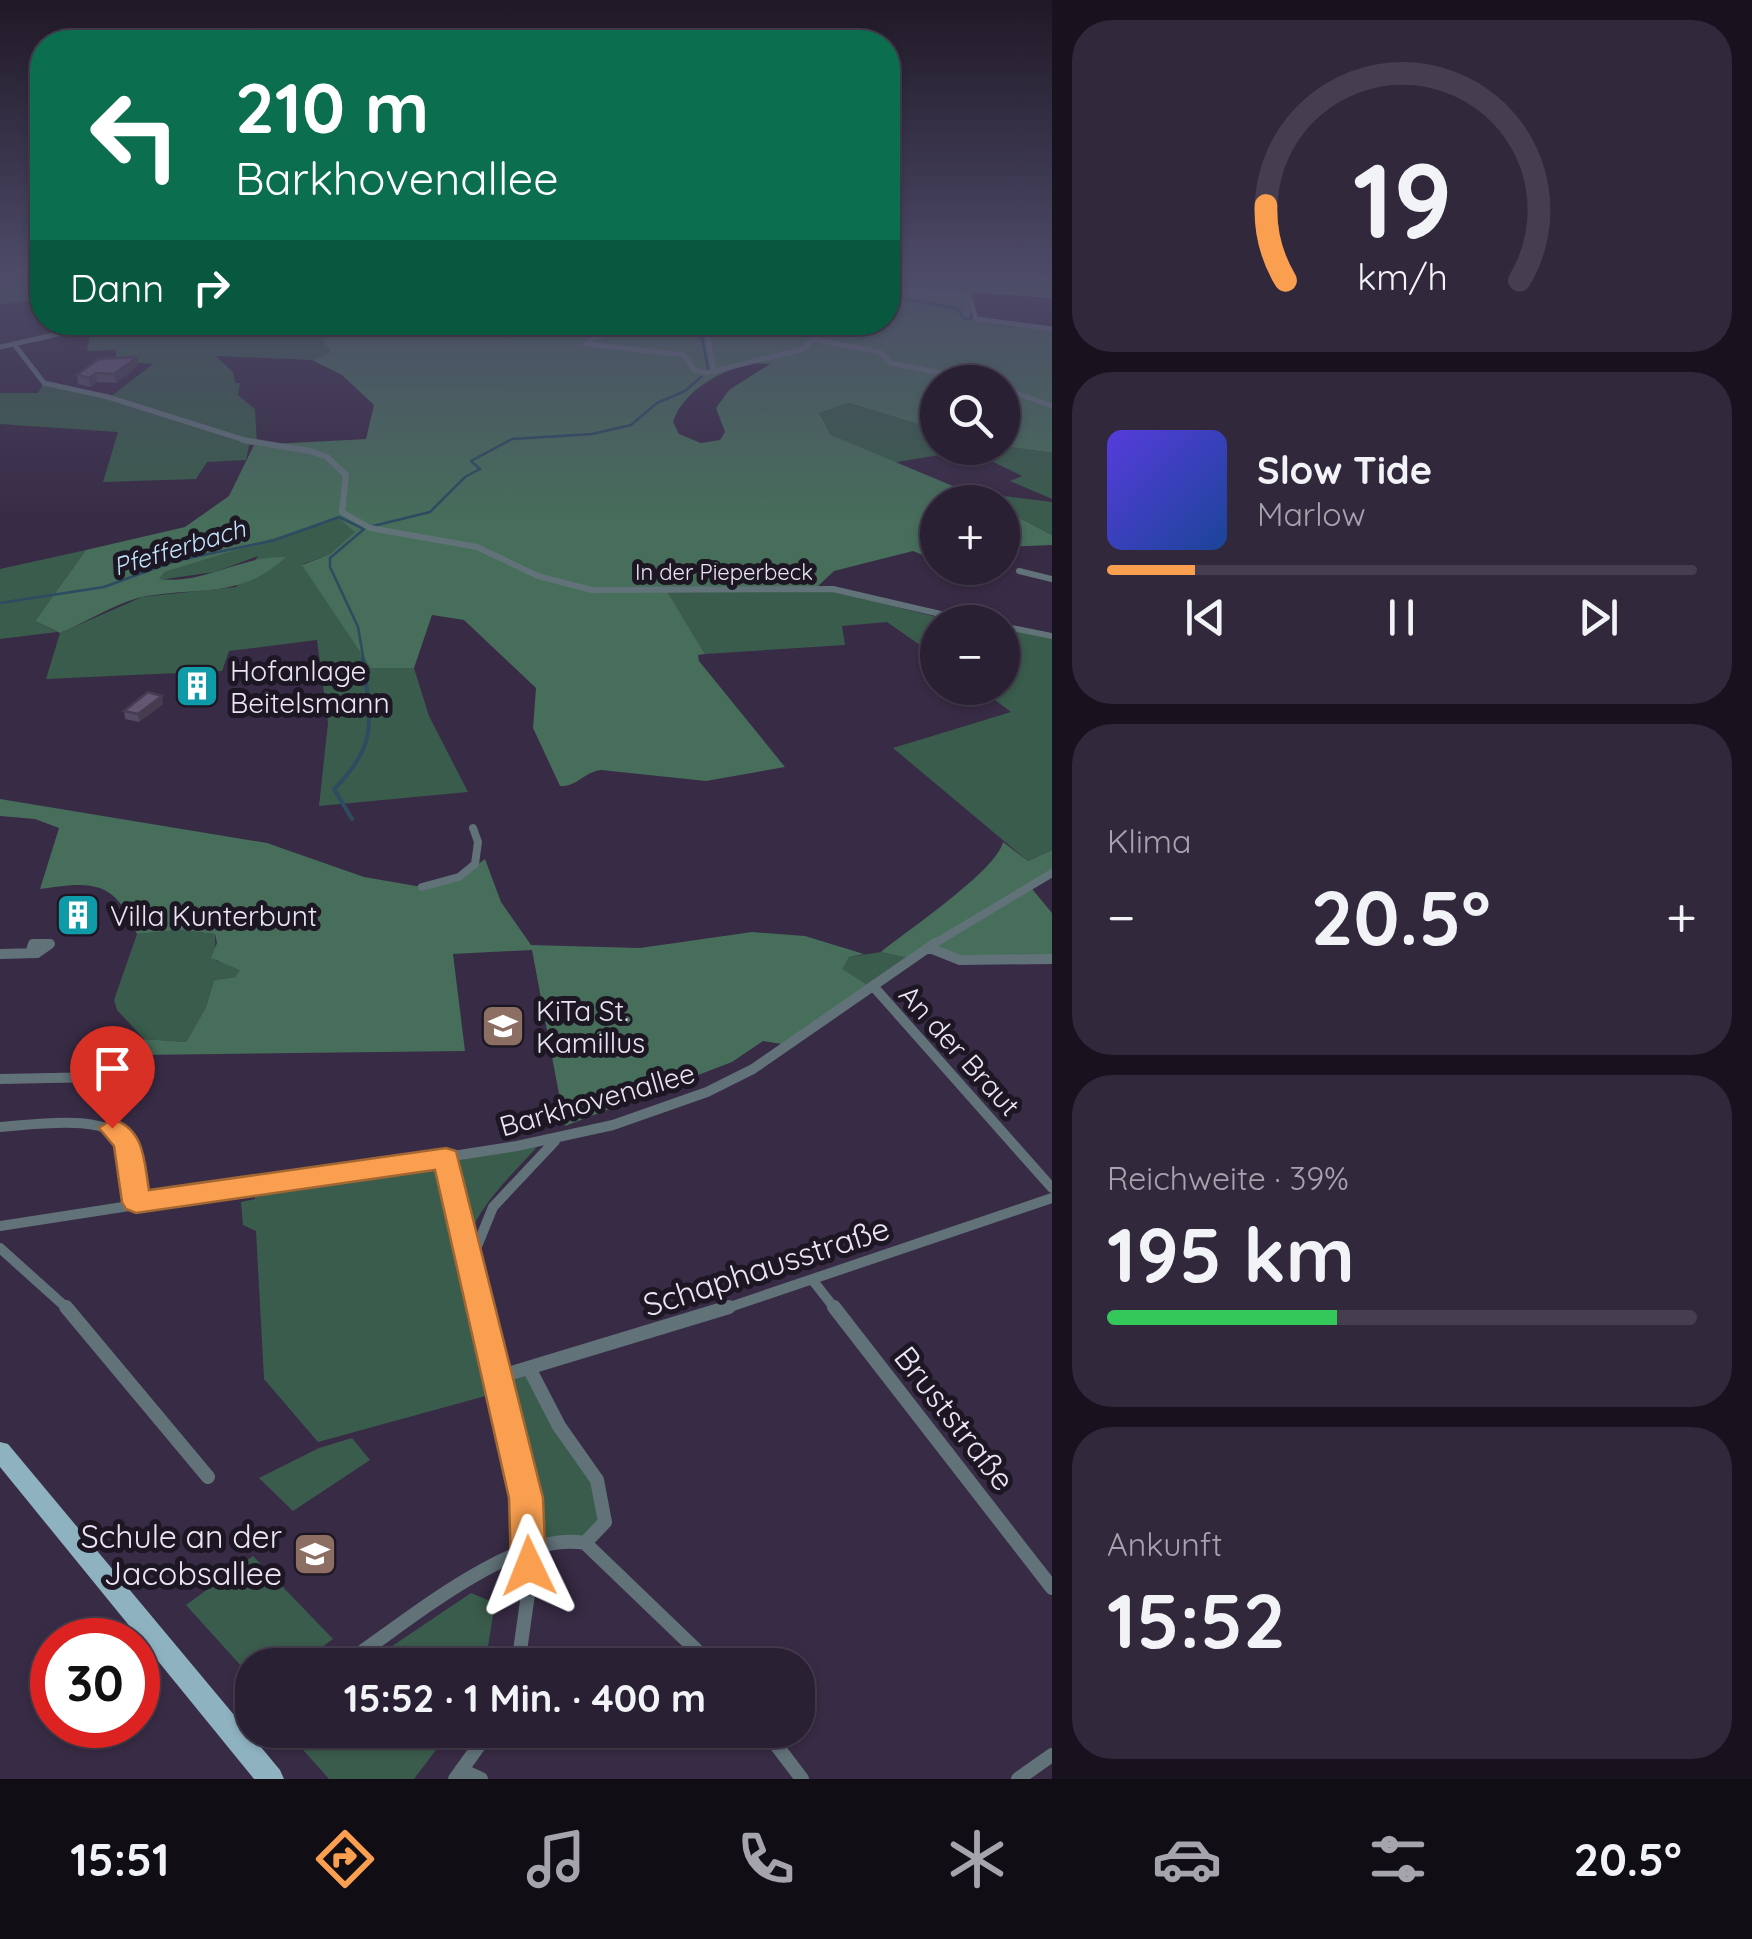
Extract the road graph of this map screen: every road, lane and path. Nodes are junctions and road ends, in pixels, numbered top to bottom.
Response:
1 (21, 353) edge
2 (666, 353) edge
3 (711, 353) edge
4 (788, 353) edge
5 (881, 353) edge
6 (920, 369) edge
7 (714, 372) junction
8 (1020, 394) edge
9 (1052, 406) edge
10 (1020, 571) edge
11 (1052, 579) edge
12 (920, 609) edge
13 (1020, 630) edge
14 (1052, 636) edge
15 (473, 828) dead end
16 (1052, 873) edge
17 (422, 887) dead end
18 (930, 948) junction
19 (38, 953) dead end
20 (0, 954) edge
21 (1052, 959) edge
22 (874, 987) junction
23 (102, 1077) dead end
24 (0, 1079) edge
25 (0, 1127) edge
26 (556, 1140) junction
27 (446, 1158) junction
28 (1052, 1188) edge
29 (1052, 1198) edge
30 (136, 1202) junction
31 (0, 1226) edge
32 (0, 1248) edge
33 (470, 1264) junction
34 (814, 1282) junction
35 (530, 1370) junction
36 (495, 1378) junction
37 (0, 1451) edge
38 (208, 1477) dead end
39 (585, 1543) junction
40 (529, 1545) junction
41 (1052, 1588) edge
42 (369, 1648) edge
43 (520, 1648) edge
44 (694, 1648) edge
45 (235, 1722) edge
46 (253, 1748) edge
47 (477, 1748) edge
48 (779, 1748) edge
49 (1052, 1755) edge
50 (458, 1774) edge
51 (271, 1779) edge
52 (481, 1779) edge
53 (802, 1779) edge
54 (1018, 1779) edge

1 - 12 street, In der Pieperbeck
2 - 7 street
3 - 7 street
4 - 7 street
5 - 6 street
8 - 9 street
10 - 11 street
13 - 14 street
15 - 17 street
16 - 18 street, Barkhovenallee
18 - 21 street
18 - 22 street, Barkhovenallee
19 - 20 street
22 - 26 street, Barkhovenallee
22 - 28 street, An der Braut
23 - 24 street
25 - 30 street
26 - 27 street, Barkhovenallee
26 - 33 street
27 - 30 street, Barkhovenallee
27 - 33 street
29 - 34 street, Schaphausstraße
30 - 31 street, Barkhovenallee
32 - 38 street
33 - 36 street
34 - 35 street, Schaphausstraße
34 - 41 street, Bruststraße
35 - 36 street, Schaphausstraße
35 - 39 street
36 - 40 street
37 - 45 main road
39 - 40 street
39 - 44 street
40 - 42 street
40 - 43 street
46 - 51 main road
47 - 50 street
48 - 53 street
49 - 54 street
50 - 52 street

